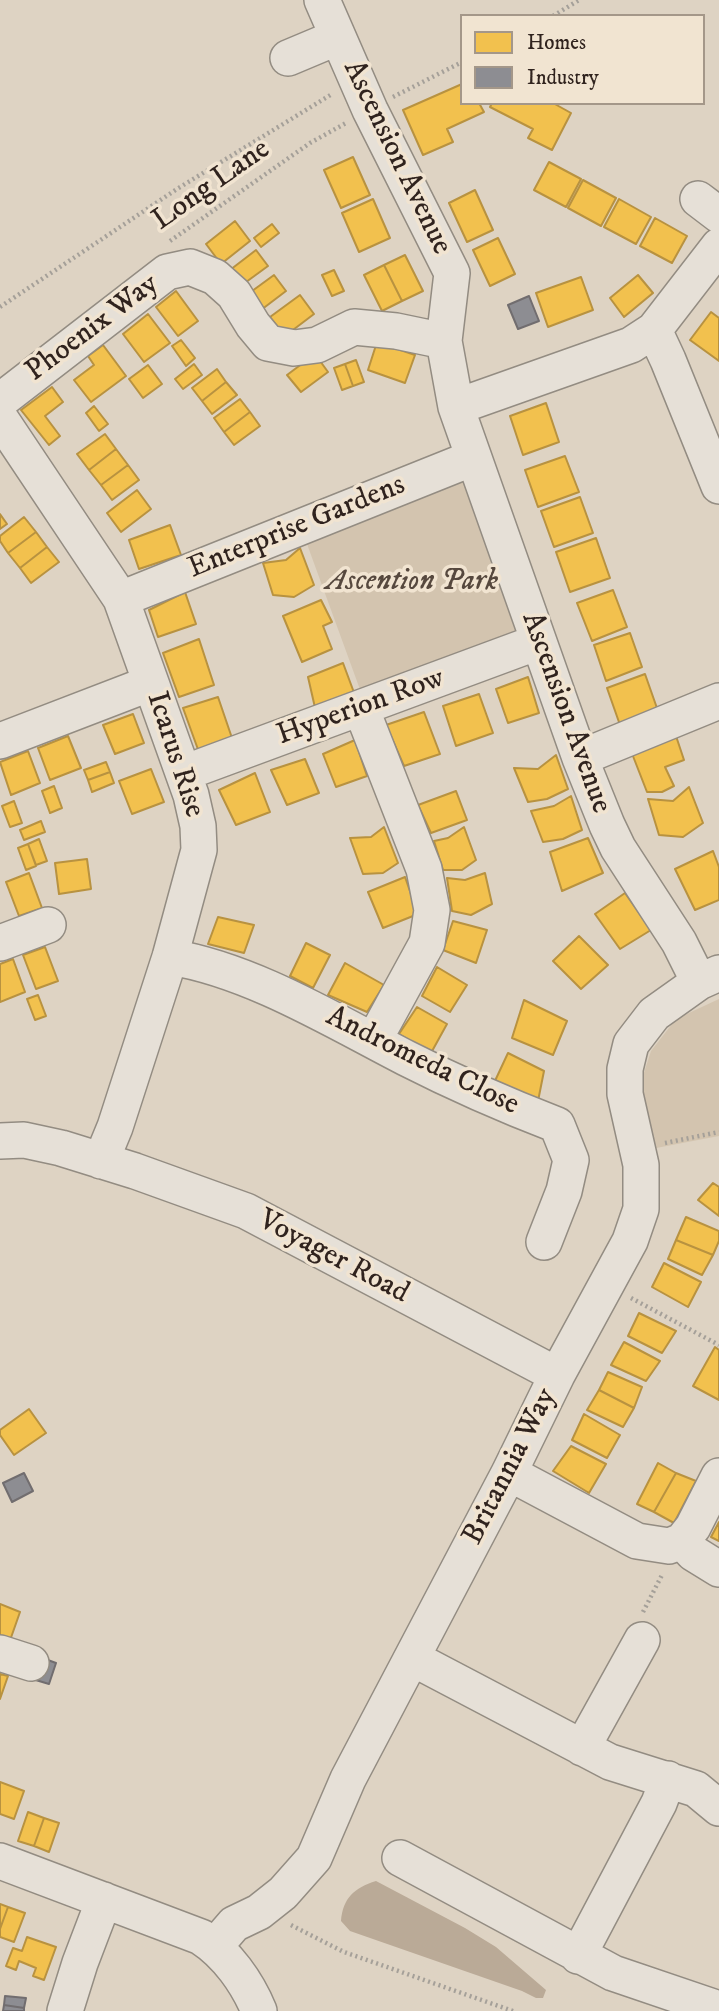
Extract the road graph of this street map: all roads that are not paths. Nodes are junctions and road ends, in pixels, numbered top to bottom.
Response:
1 (322, 0) edge
2 (338, 37) junction
3 (288, 58) dead end
4 (719, 246) edge
5 (654, 330) junction
6 (444, 341) junction
7 (0, 401) edge
8 (456, 407) junction
9 (0, 418) edge
10 (473, 458) junction
11 (717, 472) edge
12 (121, 598) junction
13 (538, 642) junction
14 (151, 683) junction
15 (719, 701) edge
16 (361, 708) junction
17 (0, 741) edge
18 (580, 758) junction
19 (184, 774) junction
20 (48, 925) dead end
21 (0, 941) edge
22 (170, 957) junction
23 (709, 978) edge
24 (374, 1040) junction
25 (0, 1140) edge
26 (101, 1161) junction
27 (544, 1242) dead end
28 (557, 1375) junction
29 (509, 1473) junction
30 (719, 1476) edge
31 (682, 1541) junction
32 (719, 1569) edge
33 (642, 1640) dead end
34 (412, 1658) junction
35 (582, 1748) junction
36 (668, 1779) junction
37 (719, 1808) edge
38 (400, 1858) dead end
39 (0, 1861) edge
40 (104, 1900) junction
41 (215, 1946) junction
42 (578, 1956) junction
43 (719, 2009) edge
44 (65, 2011) edge
45 (259, 2011) edge

1 - 2 street, Ascension Avenue
2 - 3 street, Ascension Avenue
2 - 6 street, Ascension Avenue
4 - 5 street
5 - 8 street
5 - 11 street
6 - 7 street, Phoenix Way
6 - 8 street, Ascension Avenue
8 - 10 street, Ascension Avenue
9 - 12 street, Icarus Rise
10 - 12 street, Enterprise Gardens
10 - 13 street, Ascension Avenue
12 - 14 street, Icarus Rise
13 - 16 street, Hyperion Row
13 - 18 street, Ascension Avenue
14 - 17 street
14 - 19 street, Icarus Rise
15 - 18 street
16 - 19 street, Hyperion Row
16 - 24 street
18 - 23 street, Ascension Avenue
19 - 22 street, Icarus Rise
20 - 21 street
22 - 24 street, Andromeda Close
22 - 26 street, Icarus Rise
23 - 28 street, Britannia Way
24 - 27 street, Andromeda Close
25 - 26 street, Voyager Road
26 - 28 street, Voyager Road
28 - 29 street, Britannia Way
29 - 31 street
29 - 34 street, Britannia Way
30 - 31 street
31 - 32 street
33 - 35 street
34 - 35 street
34 - 41 street, Britannia Way
35 - 36 street
36 - 37 street
36 - 42 street
38 - 42 street
39 - 40 street
40 - 41 street
40 - 44 street
41 - 45 street
42 - 43 street

